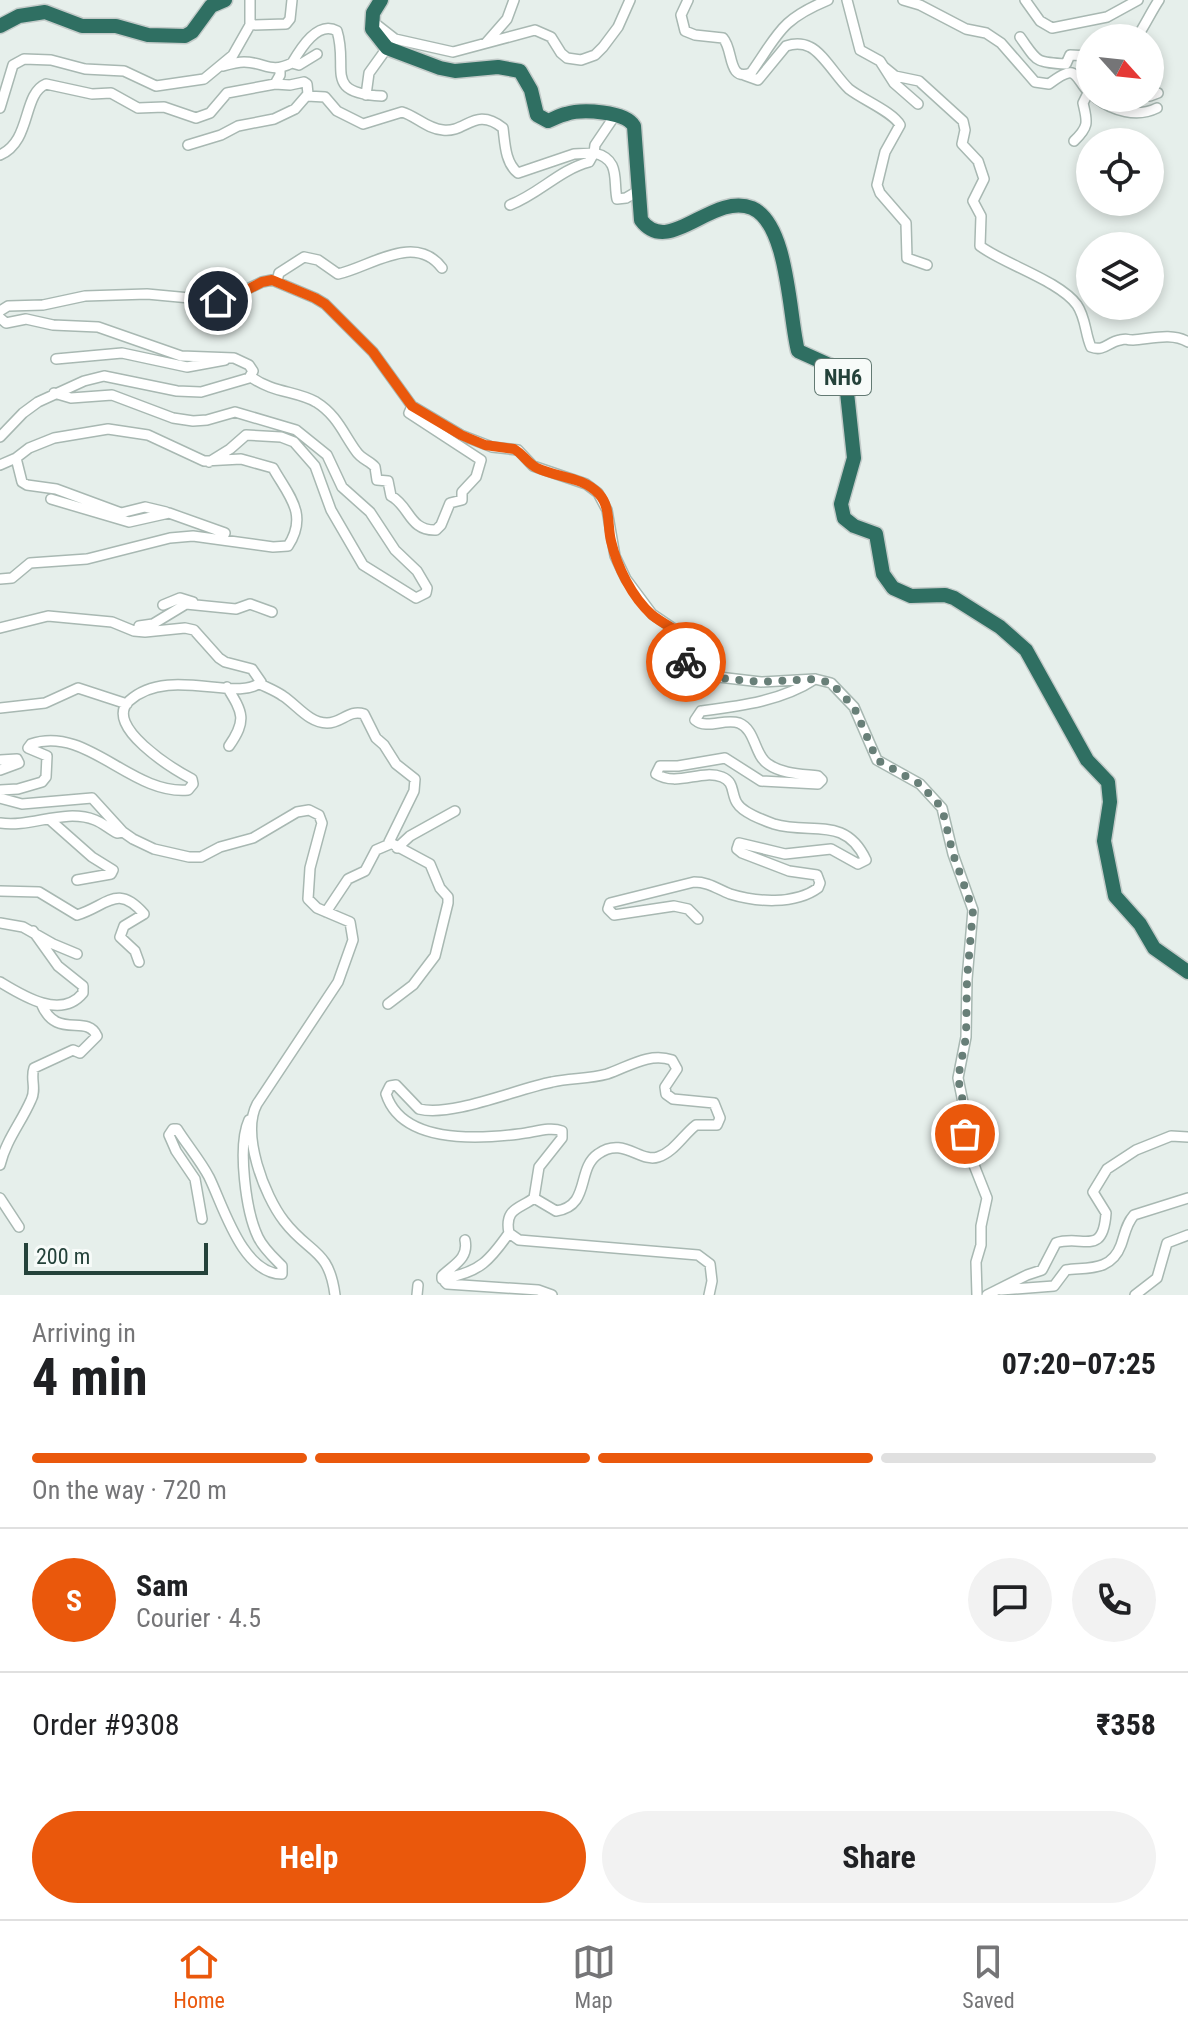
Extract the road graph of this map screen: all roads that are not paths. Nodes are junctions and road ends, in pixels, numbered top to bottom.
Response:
1 (225, 0) edge
2 (250, 0) edge
3 (292, 0) edge
4 (381, 0) edge
5 (514, 0) edge
6 (630, 0) edge
7 (688, 0) edge
8 (828, 0) edge
9 (847, 0) edge
10 (903, 0) edge
11 (1025, 0) edge
12 (1138, 0) edge
13 (1159, 0) edge
14 (372, 21) junction
15 (1143, 24) edge
16 (250, 25) junction
17 (0, 26) edge
18 (1020, 37) dead end
19 (483, 45) junction
20 (387, 48) junction
21 (317, 54) dead end
22 (1076, 56) edge
23 (292, 63) junction
24 (222, 66) junction
25 (884, 67) junction
26 (280, 68) junction
27 (744, 75) junction
28 (1076, 76) edge
29 (275, 84) junction
30 (366, 95) junction
31 (307, 96) junction
32 (382, 96) dead end
33 (918, 104) dead end
34 (0, 108) edge
35 (1086, 112) edge
36 (616, 114) junction
37 (1074, 141) dead end
38 (188, 145) dead end
39 (594, 153) junction
40 (0, 155) edge
41 (638, 191) junction
42 (510, 205) dead end
43 (927, 265) dead end
44 (442, 268) dead end
45 (277, 281) junction
46 (0, 311) edge
47 (0, 318) edge
48 (1188, 342) edge
49 (228, 357) junction
50 (56, 359) dead end
51 (251, 377) junction
52 (54, 393) junction
53 (412, 406) junction
54 (0, 437) edge
55 (16, 458) junction
56 (209, 462) junction
57 (0, 465) edge
58 (51, 499) dead end
59 (169, 513) junction
60 (222, 539) junction
61 (0, 579) edge
62 (196, 604) junction
63 (163, 605) dead end
64 (272, 612) dead end
65 (0, 628) edge
66 (134, 631) junction
67 (815, 679) junction
68 (260, 684) junction
69 (227, 687) junction
70 (127, 704) junction
71 (0, 708) edge
72 (229, 746) dead end
73 (0, 760) edge
74 (0, 770) edge
75 (0, 790) edge
76 (0, 798) edge
77 (455, 811) dead end
78 (49, 819) junction
79 (0, 823) edge
80 (123, 832) junction
81 (394, 846) junction
82 (77, 880) dead end
83 (0, 891) edge
84 (326, 912) junction
85 (698, 919) dead end
86 (0, 923) edge
87 (33, 931) junction
88 (77, 954) dead end
89 (139, 962) dead end
90 (1188, 972) edge
91 (0, 982) edge
92 (41, 1003) junction
93 (388, 1004) dead end
94 (252, 1114) junction
95 (1188, 1137) edge
96 (0, 1165) edge
97 (0, 1198) edge
98 (534, 1198) junction
99 (1188, 1198) edge
100 (202, 1219) dead end
101 (19, 1227) dead end
102 (509, 1233) junction
103 (1188, 1235) edge
104 (465, 1240) dead end
105 (445, 1282) junction
106 (535, 1293) edge
107 (992, 1293) edge
108 (335, 1295) edge
109 (552, 1295) edge
110 (709, 1295) edge
111 (977, 1295) edge
112 (1135, 1295) edge

1 - 17 highway
2 - 16 street
3 - 16 street
4 - 14 highway
5 - 19 street
6 - 19 street
7 - 27 street
8 - 27 street
9 - 25 street
10 - 28 street
11 - 12 street
13 - 15 street
14 - 19 street
14 - 20 highway
16 - 24 street
18 - 22 street
20 - 30 street
20 - 36 highway
21 - 23 street
23 - 26 street
23 - 30 street
24 - 26 street
24 - 34 street
25 - 33 street
25 - 48 street
26 - 29 street
27 - 43 street
29 - 31 street
29 - 40 street
30 - 32 street
31 - 38 street
31 - 39 street
35 - 37 street
36 - 39 street
36 - 41 highway, NH6
39 - 41 street
39 - 42 street
41 - 90 highway, NH6
44 - 45 street
45 - 46 street
45 - 53 street
47 - 49 street
49 - 50 street
49 - 51 street
51 - 52 street
51 - 53 street
52 - 54 street
52 - 56 street
53 - 67 street
55 - 56 street
55 - 57 street
55 - 59 street
56 - 60 street
58 - 59 street
59 - 60 street
60 - 61 street
62 - 63 street
62 - 64 street
62 - 66 street
65 - 66 street
66 - 68 street
67 - 85 street
67 - 111 street
68 - 69 street
68 - 81 street
69 - 70 street
69 - 72 street
70 - 71 street
70 - 75 street
73 - 74 street
76 - 80 street
77 - 81 street
78 - 79 street
78 - 80 street
78 - 82 street
80 - 84 street
81 - 84 street
81 - 93 street
83 - 89 street
84 - 94 street
86 - 87 street
87 - 88 street
87 - 92 street
91 - 92 street
92 - 96 street
94 - 100 street
94 - 108 street
95 - 107 street
97 - 101 street
98 - 98 street
98 - 102 street
99 - 107 street
102 - 105 street
102 - 110 street
103 - 112 street
104 - 105 street
105 - 106 street
106 - 109 street

